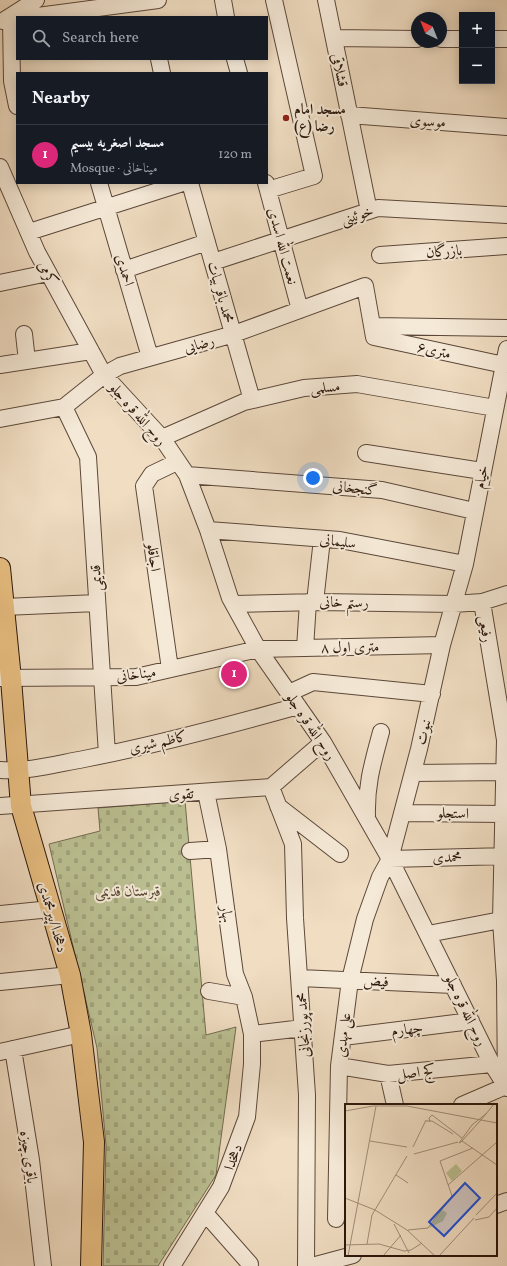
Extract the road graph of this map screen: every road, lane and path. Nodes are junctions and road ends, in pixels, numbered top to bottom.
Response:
1 (36, 0) edge
2 (223, 0) edge
3 (274, 0) edge
4 (326, 0) edge
5 (150, 5) edge
6 (105, 12) edge
7 (45, 16) edge
8 (226, 16) edge
9 (8, 20) edge
10 (334, 38) junction
11 (411, 39) edge
12 (447, 39) edge
13 (459, 39) edge
14 (495, 39) edge
15 (507, 39) edge
16 (159, 60) edge
17 (235, 60) edge
18 (162, 72) edge
19 (239, 72) edge
20 (16, 101) edge
21 (349, 115) junction
22 (507, 127) edge
23 (0, 167) edge
24 (99, 184) edge
25 (180, 184) edge
26 (190, 184) edge
27 (267, 187) edge
28 (106, 208) junction
29 (369, 211) junction
30 (507, 215) edge
31 (29, 232) junction
32 (281, 240) junction
33 (207, 242) junction
34 (507, 246) edge
35 (380, 255) dead end
36 (213, 262) junction
37 (124, 270) junction
38 (48, 273) junction
39 (0, 283) edge
40 (300, 310) junction
41 (373, 326) junction
42 (507, 328) edge
43 (24, 334) dead end
44 (234, 334) junction
45 (507, 349) edge
46 (91, 351) junction
47 (150, 357) junction
48 (27, 360) junction
49 (0, 365) edge
50 (504, 365) junction
51 (104, 375) junction
52 (252, 400) junction
53 (64, 407) junction
54 (495, 408) junction
55 (0, 419) edge
56 (162, 438) junction
57 (366, 453) dead end
58 (177, 462) junction
59 (482, 471) junction
60 (186, 475) junction
61 (474, 511) junction
62 (208, 530) junction
63 (322, 539) junction
64 (465, 564) junction
65 (0, 568) edge
66 (507, 594) edge
67 (2, 595) edge
68 (311, 602) junction
69 (482, 602) junction
70 (98, 603) junction
71 (234, 604) junction
72 (454, 604) junction
73 (442, 645) junction
74 (305, 648) junction
75 (258, 649) junction
76 (170, 669) junction
77 (500, 674) edge
78 (102, 677) junction
79 (6, 678) edge
80 (432, 694) junction
81 (293, 699) junction
82 (381, 732) dead end
83 (323, 742) junction
84 (107, 754) junction
85 (9, 771) edge
86 (504, 772) junction
87 (413, 773) junction
88 (271, 787) junction
89 (206, 792) junction
90 (0, 806) edge
91 (21, 806) junction
92 (278, 806) junction
93 (505, 808) edge
94 (403, 813) junction
95 (367, 819) junction
96 (218, 849) junction
97 (190, 851) dead end
98 (340, 854) dead end
99 (505, 856) edge
100 (390, 859) junction
101 (51, 909) junction
102 (0, 914) edge
103 (501, 920) junction
104 (428, 934) junction
105 (70, 975) junction
106 (300, 978) junction
107 (350, 980) junction
108 (506, 981) edge
109 (0, 982) edge
110 (453, 985) junction
111 (209, 991) dead end
112 (244, 997) junction
113 (471, 1021) junction
114 (303, 1028) junction
115 (81, 1034) junction
116 (252, 1034) junction
117 (343, 1037) junction
118 (6, 1050) edge
119 (492, 1064) junction
120 (340, 1066) junction
121 (388, 1074) junction
122 (506, 1087) edge
123 (395, 1104) edge
124 (464, 1104) edge
125 (507, 1201) edge
126 (497, 1205) edge
127 (205, 1213) junction
128 (336, 1219) dead end
129 (349, 1256) edge
130 (250, 1264) dead end
131 (43, 1266) edge
132 (91, 1266) edge
133 (172, 1266) edge
134 (306, 1266) edge
135 (312, 1266) edge

1 - 9 street
2 - 8 street
3 - 27 street
4 - 10 street, قشلاقی
5 - 6 street
6 - 7 street
9 - 20 street
10 - 11 street
10 - 21 street, قشلاقی
12 - 13 street
14 - 15 street
16 - 18 street
17 - 19 street
21 - 22 street, موسوی
21 - 29 street, قشلاقی
23 - 31 street, کرمی
24 - 28 street, احمدی
25 - 28 street
26 - 33 street, محمد باقر بیات
27 - 32 street, نعمت الله اسدی
28 - 31 street
28 - 37 street, احمدی
29 - 30 street, خوئینی
29 - 32 street, خوئینی
31 - 38 street, کرمی
32 - 36 street, خوئینی
32 - 40 street, نعمت الله اسدی
33 - 36 street, محمد باقر بیات
33 - 37 street
34 - 35 street, بازرگان
36 - 44 street, محمد باقر بیات
37 - 47 street, احمدی
38 - 39 street
38 - 46 street, کرمی
40 - 41 street, رضایی
40 - 44 street, رضایی
41 - 42 street
41 - 50 street, ۶متری
43 - 48 street
44 - 47 street, رضایی
44 - 52 street, محمد باقر بیات
45 - 50 street, خیام
46 - 48 street
46 - 51 street, کرمی
47 - 51 street, رضایی
48 - 49 street
50 - 54 street, خیام
51 - 53 street, رضایی
51 - 56 street, روح الله قره جلو
52 - 54 street, مسلمی
52 - 56 street, مسلمی
53 - 55 street, رضایی
53 - 70 street, قدیمی
54 - 59 street, خیام
56 - 58 street, روح الله قره جلو
57 - 59 street
58 - 60 street, روح الله قره جلو
58 - 76 street, اجاقلو
59 - 61 street, خیام
60 - 61 street, گنجخانی
60 - 62 street, روح الله قره جلو
61 - 64 street, خیام
62 - 63 street, سلیمانی
62 - 71 street, روح الله قره جلو
63 - 64 street, سلیمانی
63 - 68 street
64 - 72 street, خیام
65 - 67 main road, دهخدا/پیرمحمدی
66 - 69 street, رستم خانی
67 - 70 street
67 - 79 main road, دهخدا/پیرمحمدی
68 - 71 street, رستم خانی
68 - 72 street, رستم خانی
68 - 74 street
69 - 72 street, رستم خانی
69 - 77 street, رفیعی
70 - 78 street, قدیمی
71 - 75 street, روح الله قره جلو
72 - 73 street, نبوت
73 - 74 street, ۸ متری اول
73 - 80 street, نبوت
74 - 75 street, ۸ متری اول
75 - 76 street, میناخانی
75 - 81 street, روح الله قره جلو
76 - 78 street, میناخانی
77 - 86 street, رفیعی
78 - 79 street, میناخانی
78 - 84 street, قدیمی
79 - 85 main road, دهخدا/پیرمحمدی
80 - 81 street, کاظم شیری
80 - 87 street, نبوت
81 - 83 street, روح الله قره جلو
81 - 84 street, کاظم شیری
82 - 95 street
83 - 88 street
83 - 95 street, روح الله قره جلو
84 - 85 street, کاظم شیری
85 - 91 main road, دهخدا/پیرمحمدی
86 - 87 street
86 - 93 street, رفیعی
87 - 94 street, نبوت
88 - 89 street, تقوی
88 - 92 street, محمد پورزنجانی
89 - 91 street, تقوی
89 - 96 street, بهار
90 - 91 street, تقوی
91 - 101 main road, دهخدا/پیرمحمدی
92 - 98 street
92 - 106 street, محمد پورزنجانی
93 - 94 street, استجلو
93 - 99 street, رفیعی
94 - 100 street, نبوت
95 - 100 street, روح الله قره جلو
96 - 97 street
96 - 112 street, بهار
99 - 100 street, محمدی
99 - 103 street, رفیعی
100 - 104 street, روح الله قره جلو
100 - 107 street, علی مهدی
101 - 102 street
101 - 105 main road, دهخدا/پیرمحمدی
103 - 104 street
103 - 108 street, رفیعی
104 - 110 street, روح الله قره جلو
105 - 109 street
105 - 115 main road, دهخدا/پیرمحمدی
106 - 107 street, فیض
106 - 114 street, محمد پورزنجانی
107 - 110 street, فیض
107 - 117 street, علی مهدی
108 - 122 street, رفیعی
110 - 113 street, روح الله قره جلو
111 - 112 street
112 - 116 street, بهار
113 - 117 street, چهارم
113 - 119 street, روح الله قره جلو
114 - 116 street
114 - 134 street, محمد پورزنجانی
115 - 118 street
115 - 132 main road, دهخدا/پیرمحمدی
116 - 127 street, دهخدا
117 - 120 street, علی مهدی
118 - 131 street, باقری چیزه
119 - 121 street, کج اصل
119 - 122 street, روح الله قره جلو
120 - 121 street, کج اصل
120 - 128 street, علی مهدی
121 - 123 street
122 - 124 street
125 - 126 street
127 - 130 street
127 - 133 street, دهخدا
129 - 135 street

